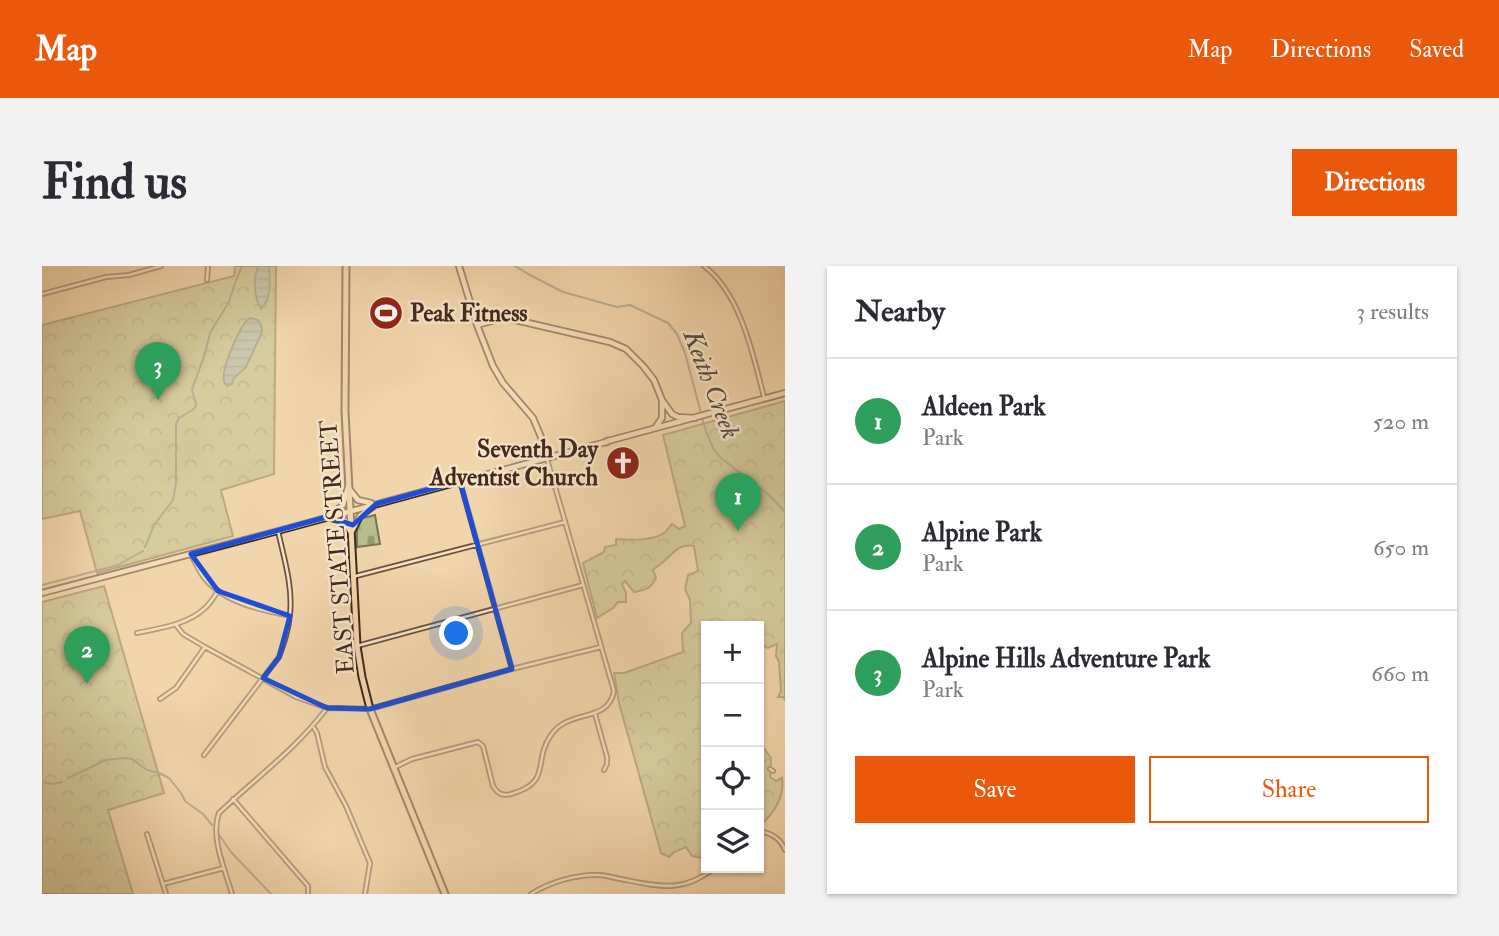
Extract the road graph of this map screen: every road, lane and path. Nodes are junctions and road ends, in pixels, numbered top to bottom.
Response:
1 (160, 266) edge
2 (208, 266) edge
3 (346, 266) edge
4 (459, 266) edge
5 (704, 266) edge
6 (207, 280) dead end
7 (42, 294) edge
8 (477, 325) junction
9 (785, 393) edge
10 (765, 399) junction
11 (662, 400) junction
12 (695, 418) junction
13 (655, 429) junction
14 (547, 457) junction
15 (460, 481) junction
16 (348, 486) junction
17 (376, 504) junction
18 (349, 511) junction
19 (327, 517) junction
20 (565, 522) junction
21 (278, 531) junction
22 (351, 535) junction
23 (477, 545) junction
24 (191, 554) junction
25 (353, 577) junction
26 (583, 585) junction
27 (218, 591) junction
28 (42, 593) edge
29 (496, 608) junction
30 (290, 616) junction
31 (176, 625) junction
32 (137, 633) dead end
33 (357, 646) junction
34 (205, 647) junction
35 (601, 647) junction
36 (512, 669) junction
37 (263, 678) junction
38 (160, 699) dead end
39 (327, 708) junction
40 (370, 709) junction
41 (594, 712) junction
42 (313, 727) junction
43 (204, 755) dead end
44 (393, 768) junction
45 (604, 771) dead end
46 (233, 799) junction
47 (764, 832) edge
48 (147, 834) dead end
49 (785, 850) edge
50 (225, 868) junction
51 (707, 873) edge
52 (163, 884) junction
53 (309, 893) edge
54 (166, 894) edge
55 (232, 894) edge
56 (365, 894) edge
57 (444, 894) edge
58 (531, 894) edge

1 - 7 street
2 - 6 street
3 - 16 main road, EAST STATE STREET
4 - 8 main road
5 - 10 street
8 - 11 main road
8 - 14 main road
9 - 10 main road
10 - 12 main road
11 - 12 main road
11 - 13 main road
12 - 13 main road
13 - 14 main road
14 - 15 main road
14 - 20 street
15 - 17 main road
15 - 23 street
16 - 17 main road
16 - 18 main road, EAST STATE STREET
16 - 19 main road
17 - 18 main road
17 - 22 main road
18 - 19 main road
18 - 22 main road, EAST STATE STREET
19 - 21 main road
19 - 22 main road
20 - 23 street
20 - 26 street
21 - 24 main road
21 - 30 street
22 - 25 main road, EAST STATE STREET
23 - 25 street
23 - 29 street
24 - 27 street
24 - 28 main road
25 - 33 main road, EAST STATE STREET
26 - 29 street
26 - 35 street
27 - 30 street
27 - 31 street
29 - 33 street
29 - 36 street
30 - 37 street
31 - 32 street
31 - 34 street
33 - 40 main road, EAST STATE STREET
34 - 37 street
34 - 38 street
35 - 36 street
35 - 41 street
36 - 40 street
37 - 39 street
37 - 43 street
39 - 40 street
39 - 42 street
40 - 44 main road, EAST STATE STREET
41 - 44 street
41 - 45 street
42 - 46 street
42 - 56 street
44 - 57 main road, EAST STATE STREET
46 - 50 street
46 - 53 street
47 - 49 street
48 - 52 street
50 - 52 street
50 - 55 street
51 - 58 street
52 - 54 street

